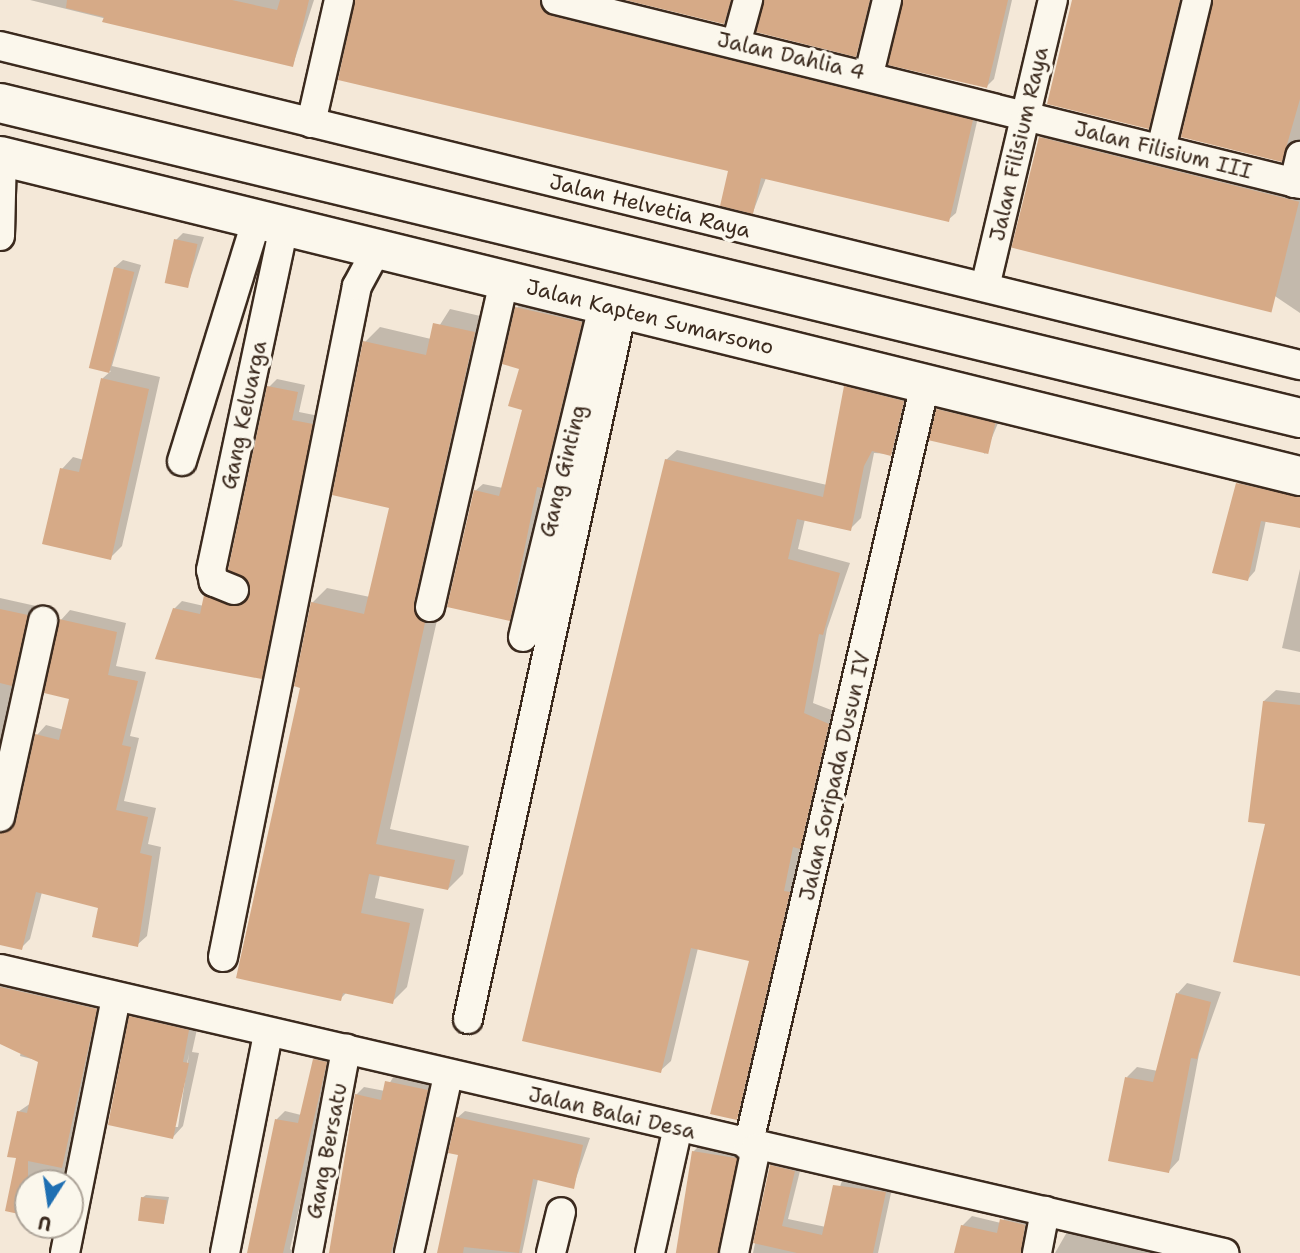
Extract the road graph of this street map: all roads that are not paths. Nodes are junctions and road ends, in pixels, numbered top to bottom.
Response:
1 (339, 0) edge
2 (556, 0) edge
3 (748, 0) edge
4 (887, 0) edge
5 (1053, 0) edge
6 (1197, 0) edge
7 (616, 7) edge
8 (736, 44) junction
9 (0, 46) edge
10 (869, 74) junction
11 (0, 103) edge
12 (1026, 116) junction
13 (311, 122) junction
14 (1161, 149) junction
15 (1, 156) edge
16 (1298, 174) edge
17 (271, 223) junction
18 (0, 236) edge
19 (377, 249) junction
20 (504, 281) junction
21 (985, 287) junction
22 (612, 308) junction
23 (1300, 365) edge
24 (923, 396) junction
25 (1211, 396) junction
26 (1300, 418) edge
27 (1198, 452) junction
28 (182, 461) dead end
29 (1300, 476) edge
30 (234, 590) dead end
31 (430, 607) dead end
32 (43, 621) dead end
33 (523, 637) dead end
34 (0, 817) edge
35 (223, 957) dead end
36 (0, 969) edge
37 (116, 997) junction
38 (468, 1019) dead end
39 (268, 1032) junction
40 (346, 1049) junction
41 (448, 1075) junction
42 (678, 1128) junction
43 (752, 1147) junction
44 (1045, 1211) junction
45 (561, 1212) dead end
46 (65, 1253) edge
47 (225, 1253) edge
48 (307, 1253) edge
49 (409, 1253) edge
50 (551, 1253) edge
51 (650, 1253) edge
52 (734, 1253) edge
53 (1037, 1253) edge
54 (1224, 1253) edge

1 - 13 street
2 - 7 street, Jalan Dahlia 4
3 - 8 street
4 - 10 street
5 - 12 street, Jalan Filisium Raya
6 - 14 street
7 - 8 street, Jalan Dahlia 4
8 - 10 street, Jalan Dahlia 4
9 - 13 street, Jalan Helvetia Raya
10 - 12 street, Jalan Dahlia 4
11 - 25 highway
12 - 14 street, Jalan Filisium III
12 - 21 street, Jalan Filisium Raya
13 - 21 street, Jalan Helvetia Raya
14 - 16 street, Jalan Filisium III
15 - 17 highway, Jalan Kapten Sumarsono
15 - 18 street
17 - 19 highway, Jalan Kapten Sumarsono
17 - 28 street
17 - 30 street, Gang Keluarga
19 - 20 highway, Jalan Kapten Sumarsono
19 - 35 street
20 - 22 highway, Jalan Kapten Sumarsono
20 - 31 street
21 - 23 street, Jalan Helvetia Raya
22 - 24 highway, Jalan Kapten Sumarsono
22 - 33 street, Gang Ginting
22 - 38 street
24 - 27 highway, Jalan Kapten Sumarsono
24 - 43 street, Jalan Soripada Dusun IV
25 - 26 highway
25 - 27 highway
27 - 29 highway, Jalan Kapten Sumarsono
32 - 34 street
36 - 37 street, Jalan Balai Desa
37 - 39 street, Jalan Balai Desa
37 - 46 street
39 - 40 street, Jalan Balai Desa
39 - 47 street
40 - 41 street, Jalan Balai Desa
40 - 48 street, Gang Bersatu
41 - 42 street, Jalan Balai Desa
41 - 49 street
42 - 43 street, Jalan Balai Desa
42 - 51 street
43 - 44 street, Jalan Balai Desa
43 - 52 street, Jalan Soripada Dusun IV
44 - 53 street
44 - 54 street, Jalan Balai Desa
45 - 50 street

